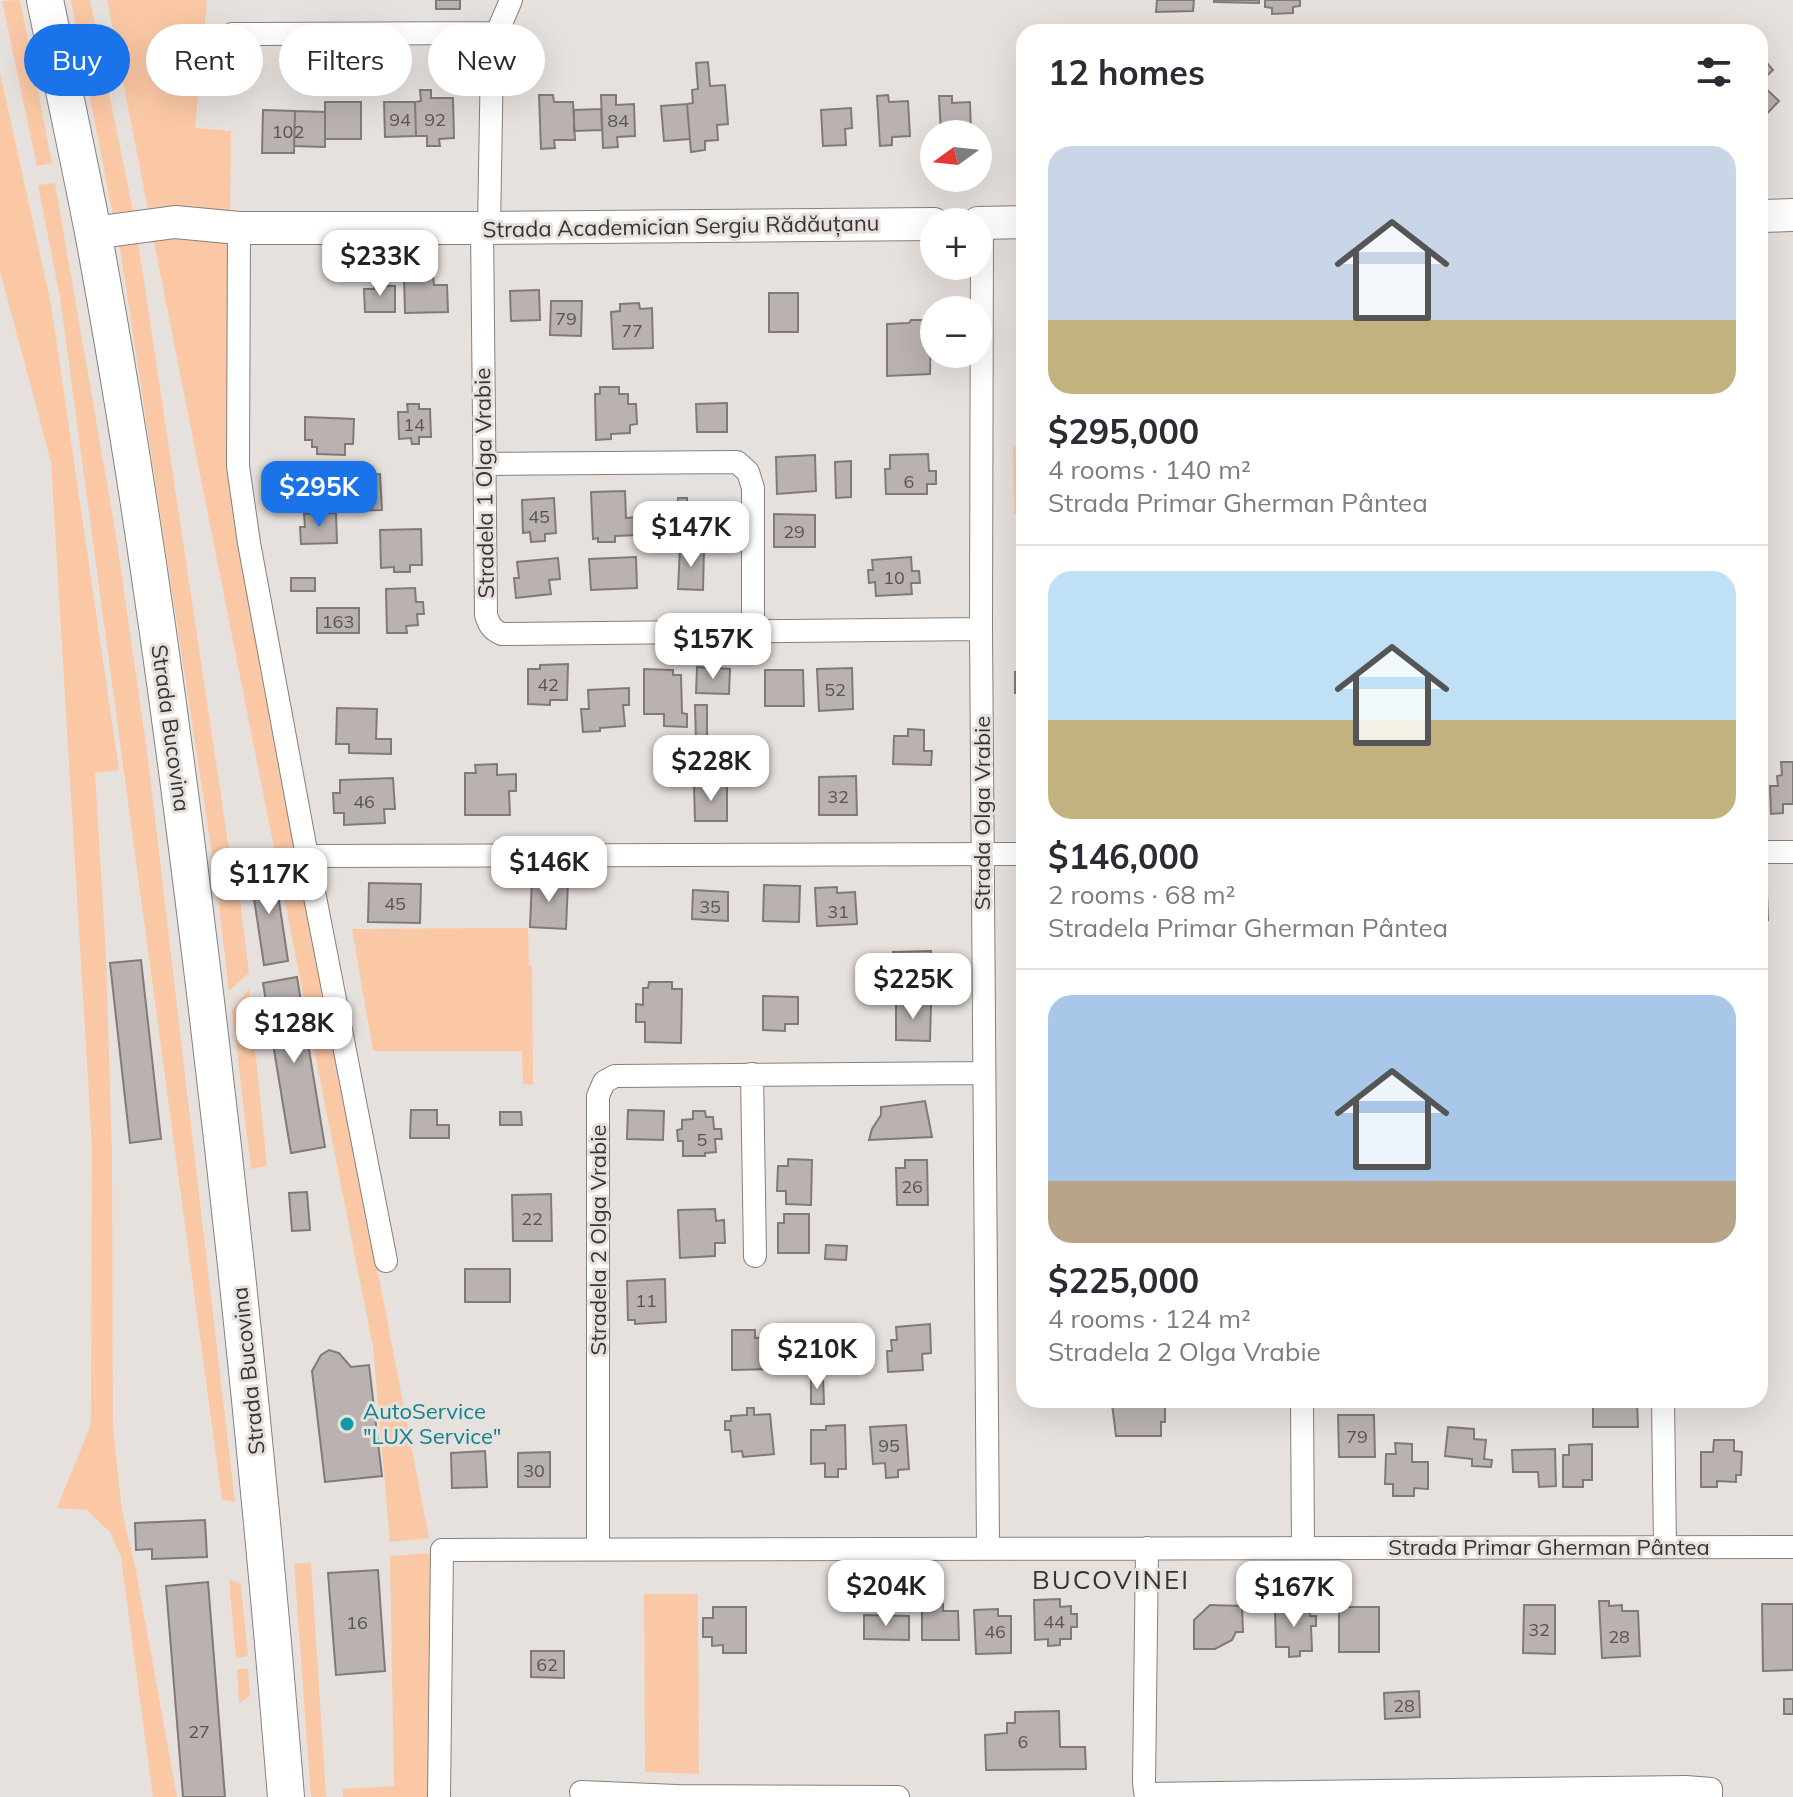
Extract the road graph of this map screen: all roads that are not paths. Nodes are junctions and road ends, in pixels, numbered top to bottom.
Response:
1 (45, 0) edge
2 (511, 0) edge
3 (501, 24) edge
4 (428, 33) edge
5 (263, 34) edge
6 (491, 96) edge
7 (1793, 215) edge
8 (1768, 216) edge
9 (1016, 222) edge
10 (992, 223) edge
11 (920, 224) edge
12 (239, 228) junction
13 (486, 228) junction
14 (93, 233) junction
15 (980, 280) edge
16 (484, 464) junction
17 (981, 629) junction
18 (753, 631) junction
19 (1768, 852) edge
20 (1793, 852) edge
21 (983, 854) junction
22 (1016, 854) edge
23 (307, 856) junction
24 (983, 1073) junction
25 (752, 1074) junction
26 (755, 1256) dead end
27 (386, 1261) dead end
28 (1302, 1408) edge
29 (1663, 1408) edge
30 (988, 1547) junction
31 (1303, 1547) junction
32 (1665, 1547) junction
33 (1793, 1547) edge
34 (1147, 1548) junction
35 (598, 1549) junction
36 (581, 1792) dead end
37 (1382, 1794) edge
38 (1146, 1795) edge
39 (676, 1796) edge
40 (898, 1796) edge
41 (286, 1797) edge
42 (439, 1797) edge
43 (1711, 1797) edge

1 - 14 main road, Strada Bucovina
2 - 3 street, Stradela 1 Olga Vrabie
4 - 5 street
6 - 13 street, Stradela 1 Olga Vrabie
7 - 8 street
9 - 10 street
11 - 13 street, Strada Academician Sergiu Rădăuțanu
12 - 13 street, Strada Academician Sergiu Rădăuțanu
12 - 14 street, Strada Academician Sergiu Rădăuțanu
12 - 23 street
13 - 16 street, Stradela 1 Olga Vrabie
14 - 41 main road, Strada Bucovina
15 - 17 street, Strada Olga Vrabie
16 - 18 street
16 - 18 street, Stradela 1 Olga Vrabie
17 - 18 street, Stradela 1 Olga Vrabie
17 - 21 street, Strada Olga Vrabie
19 - 20 street
21 - 22 street
21 - 23 street
21 - 24 street, Strada Olga Vrabie
23 - 27 street
24 - 25 street, Stradela 2 Olga Vrabie
24 - 30 street, Strada Olga Vrabie
25 - 26 street
25 - 35 street, Stradela 2 Olga Vrabie
28 - 31 street
29 - 32 street
30 - 34 street, Strada Primar Gherman Pântea
30 - 35 street, Strada Primar Gherman Pântea
31 - 32 street, Strada Primar Gherman Pântea
31 - 34 street, Strada Primar Gherman Pântea
32 - 33 street, Strada Primar Gherman Pântea
34 - 38 street
35 - 42 street, Strada Primar Gherman Pântea
36 - 39 street
37 - 38 street
37 - 43 street
39 - 40 street

